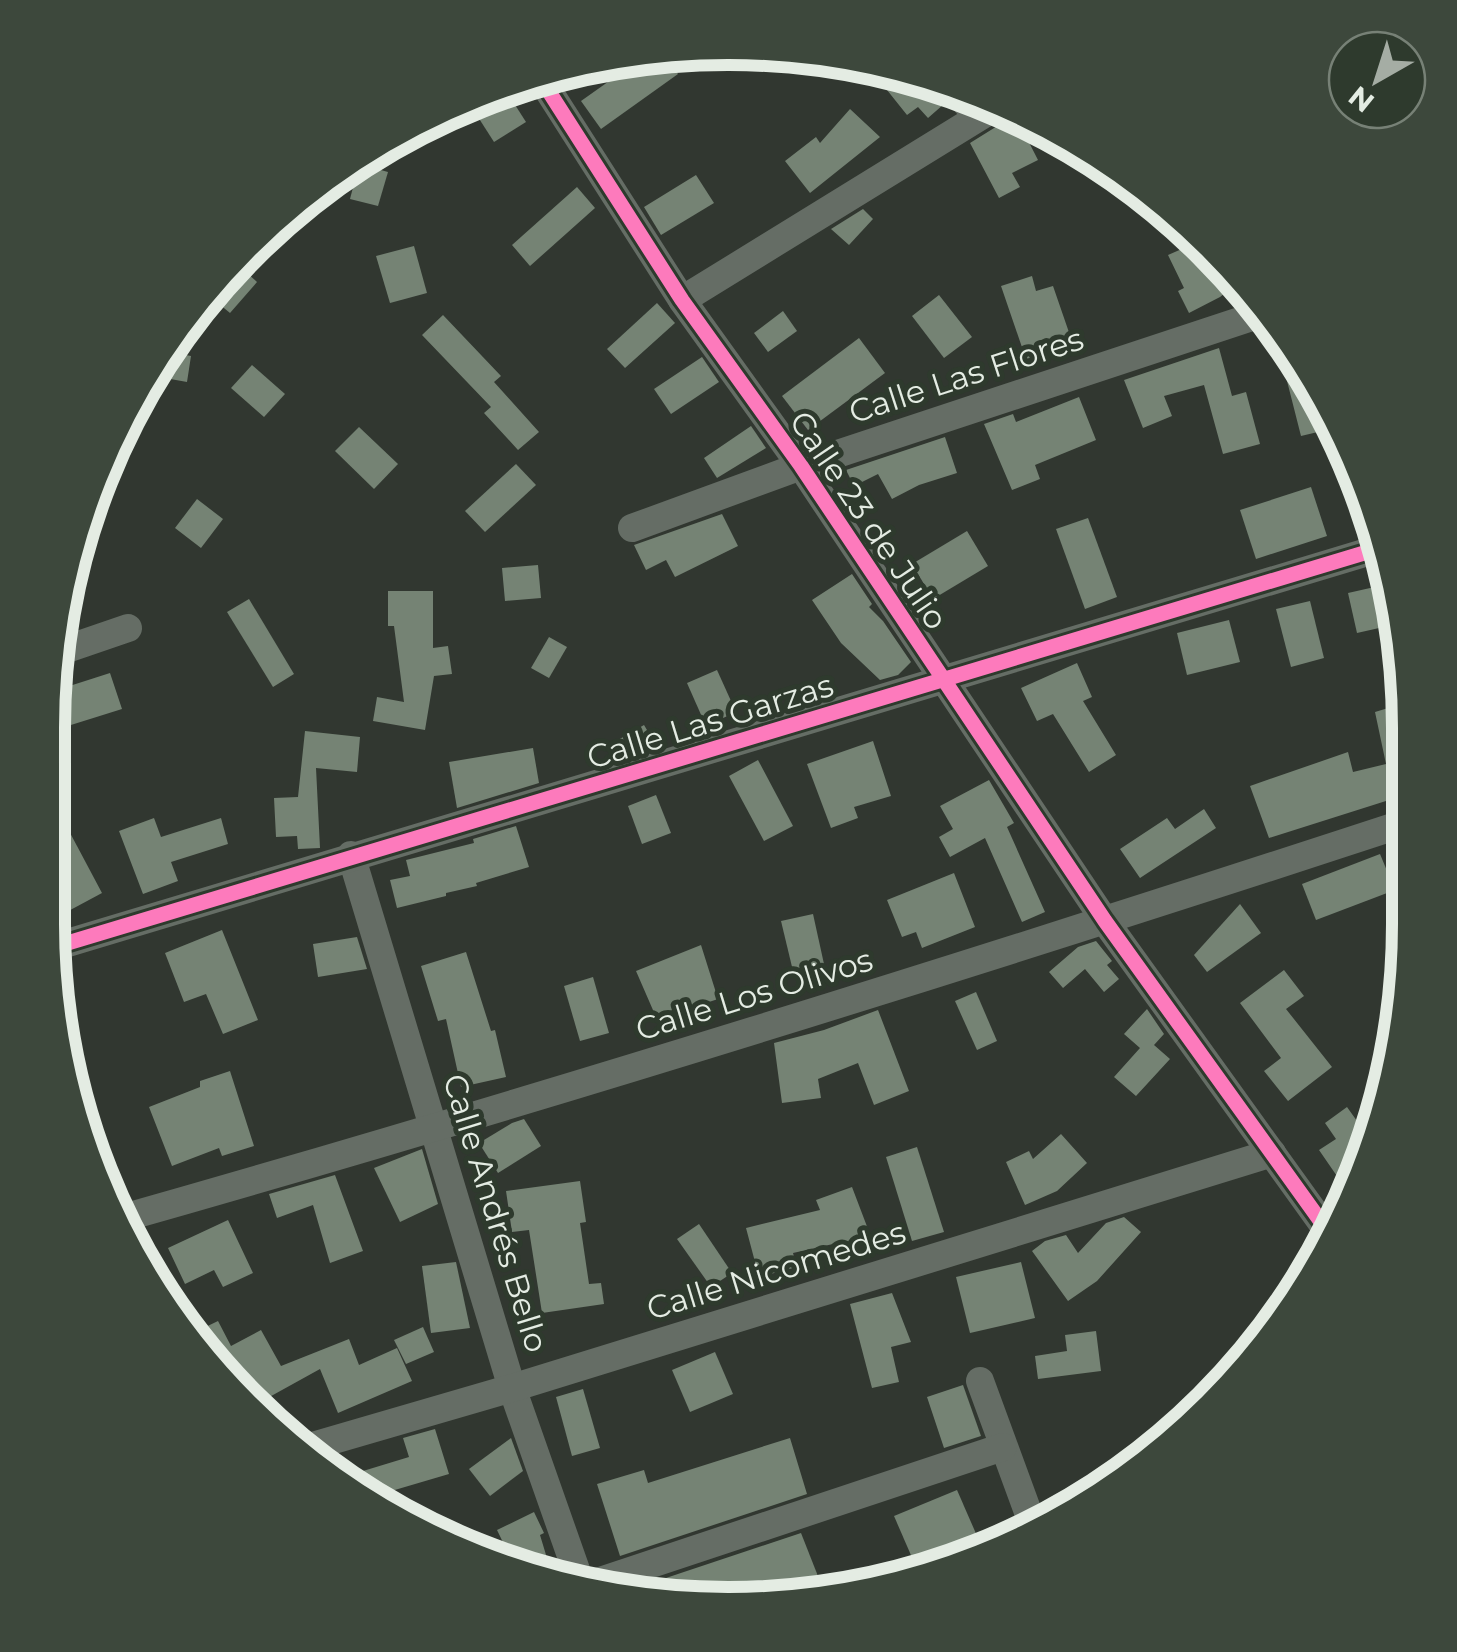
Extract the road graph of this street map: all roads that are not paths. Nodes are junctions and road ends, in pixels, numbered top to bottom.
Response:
1 (548, 90) edge
2 (981, 115) edge
3 (682, 300) junction
4 (1249, 318) edge
5 (800, 466) junction
6 (632, 528) dead end
7 (1369, 558) edge
8 (128, 628) dead end
9 (70, 648) edge
10 (943, 680) junction
11 (1392, 827) edge
12 (352, 856) junction
13 (1106, 921) junction
14 (65, 944) edge
15 (435, 1129) junction
16 (1272, 1153) junction
17 (132, 1215) edge
18 (1321, 1222) edge
19 (980, 1381) dead end
20 (512, 1388) junction
21 (323, 1448) edge
22 (1002, 1448) junction
23 (1029, 1515) edge
24 (575, 1568) edge
25 (614, 1576) edge

1 - 3 street, Calle 23 de Julio
2 - 3 street
3 - 5 street, Calle 23 de Julio
4 - 5 street, Calle Las Flores
5 - 6 street, Calle Las Flores
5 - 10 street, Calle 23 de Julio
7 - 10 street, Calle Las Garzas
8 - 9 street
10 - 12 street, Calle Las Garzas
10 - 13 street, Calle 23 de Julio
11 - 13 street, Calle Los Olivos
12 - 14 street, Calle Las Garzas
12 - 15 street, Calle Andrés Bello
13 - 15 street, Calle Los Olivos
13 - 16 street, Calle 23 de Julio
15 - 17 street, Calle Los Olivos
15 - 20 street, Calle Andrés Bello
16 - 18 street, Calle 23 de Julio
16 - 20 street, Calle Nicomedes
19 - 22 street
20 - 21 street, Calle Nicomedes
20 - 24 street, Calle Andrés Bello
22 - 23 street
22 - 25 street

